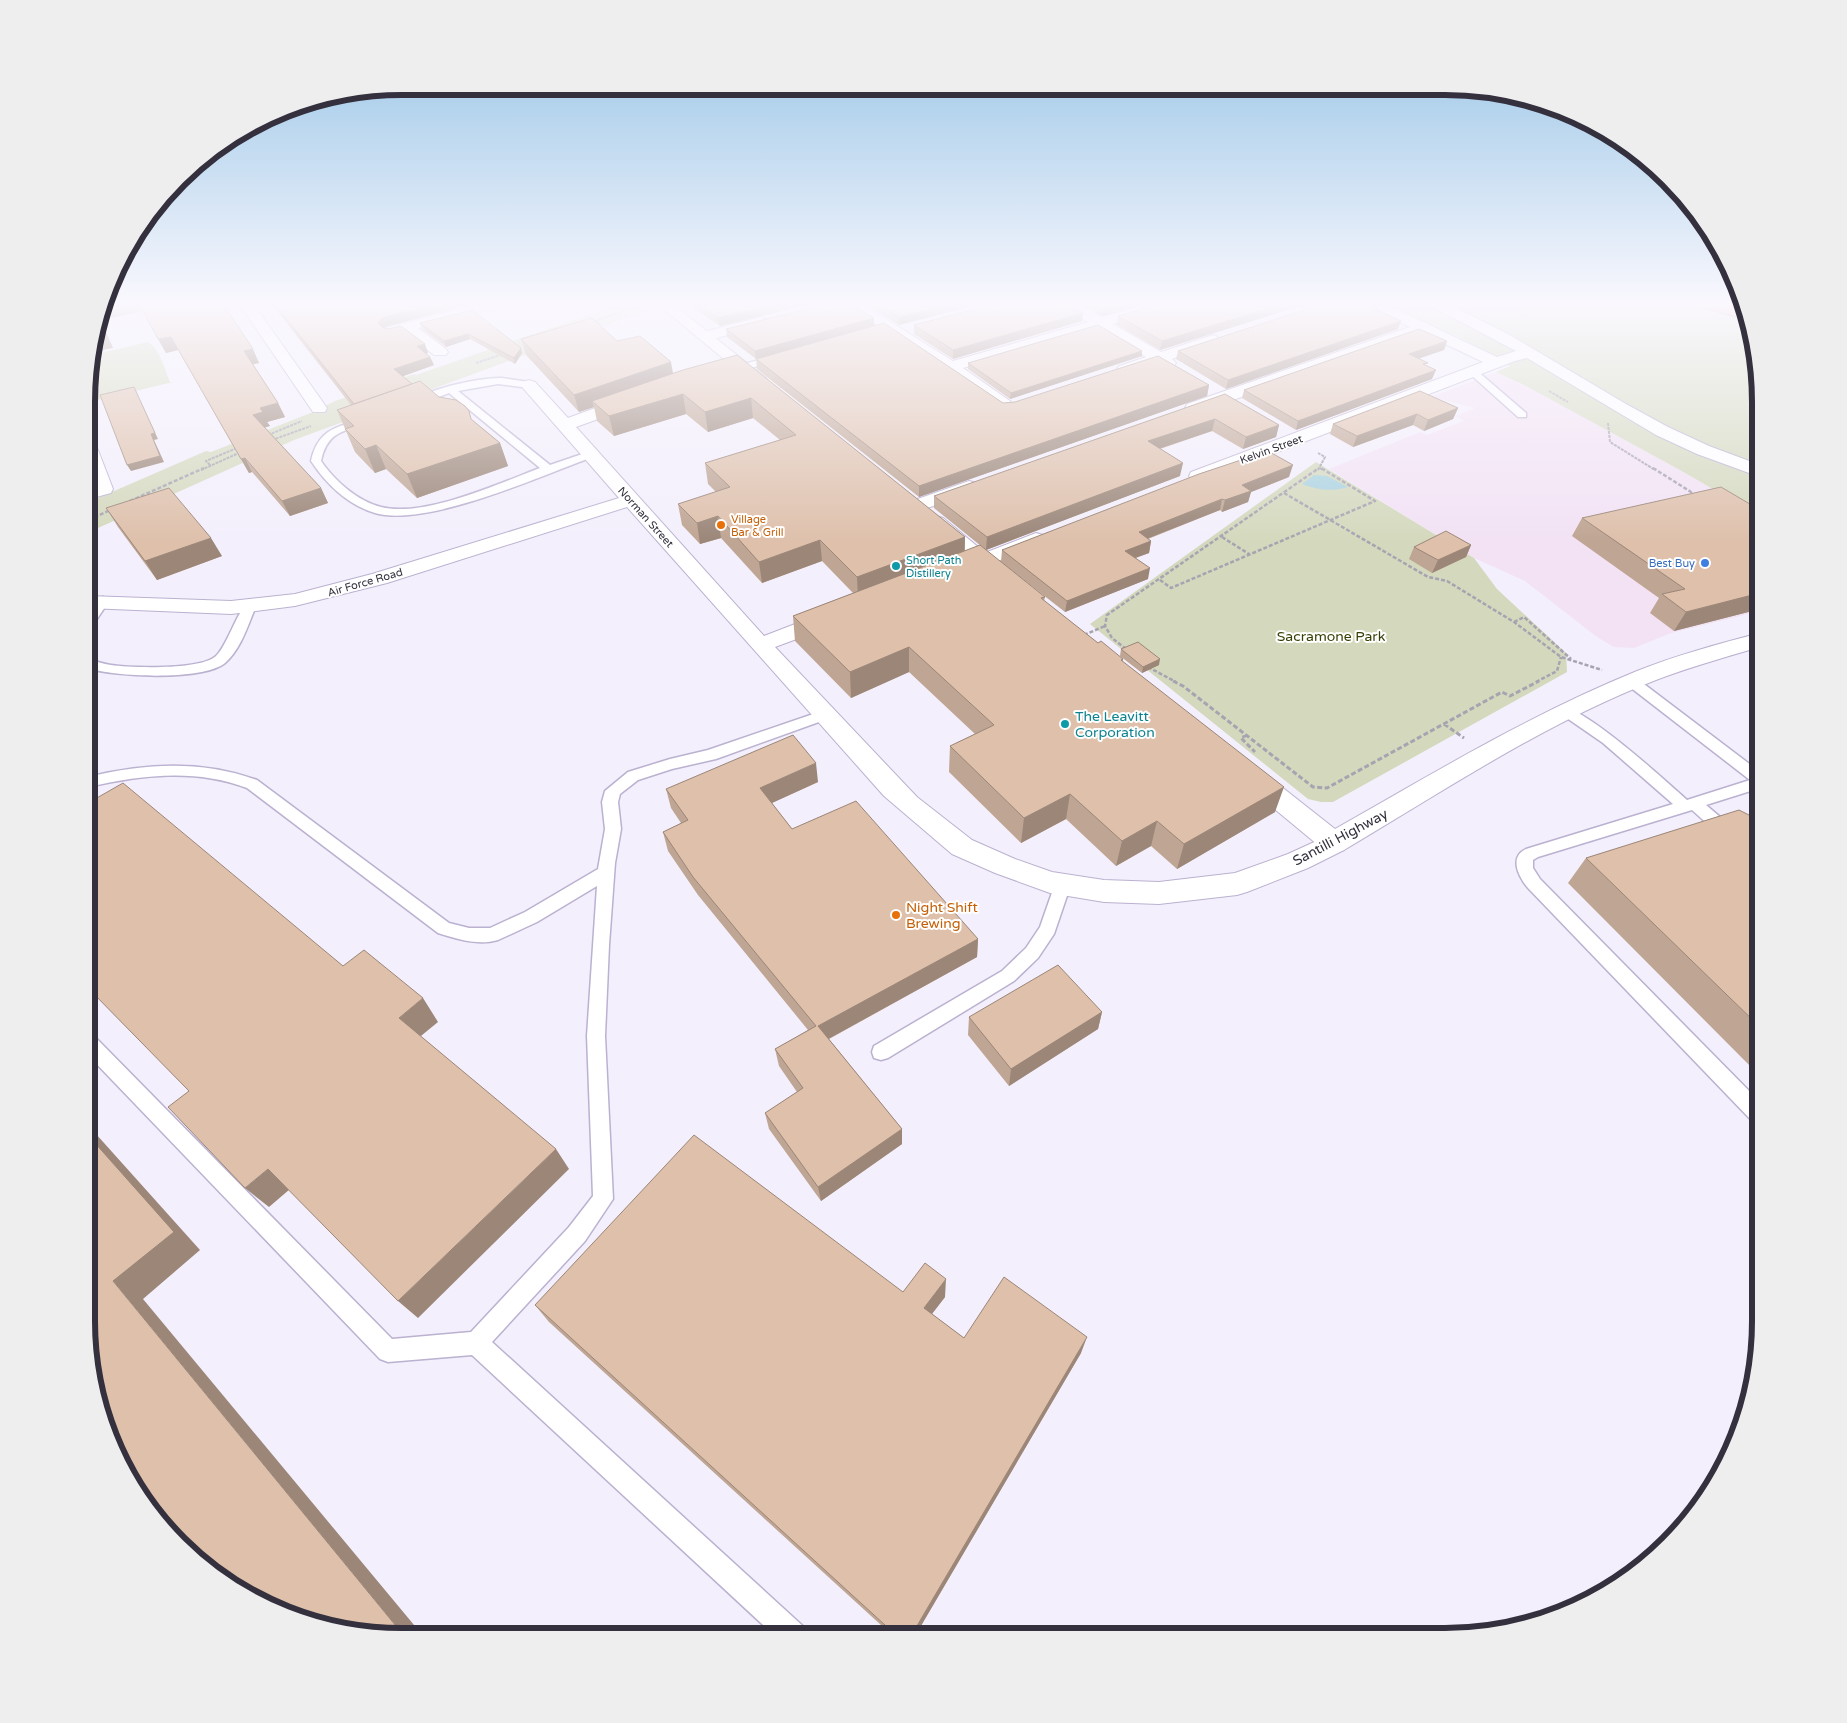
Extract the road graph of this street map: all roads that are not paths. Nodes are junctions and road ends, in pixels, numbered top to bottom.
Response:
1 (301, 382) edge
2 (484, 382) edge
3 (511, 382) edge
4 (763, 382) edge
5 (975, 382) edge
6 (1265, 382) edge
7 (1442, 382) edge
8 (1485, 382) edge
9 (1579, 382) edge
10 (529, 385) joint
11 (1208, 387) edge
12 (451, 390) junction
13 (777, 394) edge
14 (646, 396) edge
15 (1224, 397) junction
16 (405, 406) edge
17 (1012, 406) edge
18 (1240, 406) edge
19 (319, 408) dead end
20 (1178, 413) edge
21 (1522, 415) dead end
22 (379, 416) edge
23 (565, 425) junction
24 (1651, 425) junction
25 (1288, 435) junction
26 (590, 454) junction
27 (1752, 457) edge
28 (1319, 460) road end
29 (1752, 469) edge
30 (548, 470) junction
31 (983, 482) edge
32 (1177, 484) edge
33 (631, 500) junction
34 (1050, 534) edge
35 (982, 560) junction
36 (942, 575) edge
37 (1012, 584) edge
38 (96, 602) edge
39 (250, 606) junction
40 (851, 610) edge
41 (1752, 642) edge
42 (760, 644) junction
43 (95, 666) edge
44 (1631, 680) junction
45 (1566, 711) junction
46 (825, 715) junction
47 (1238, 765) edge
48 (1752, 778) edge
49 (95, 780) edge
50 (1752, 786) edge
51 (908, 804) joint
52 (1691, 805) junction
53 (1727, 832) edge
54 (1334, 843) junction
55 (606, 872) junction
56 (1063, 884) junction
57 (95, 1050) edge
58 (882, 1052) dead end
59 (1752, 1108) edge
60 (476, 1343) junction
61 (787, 1628) edge

1 - 19 street
2 - 12 lane, Norman Street
3 - 10 lane, Norman Street
4 - 13 street
5 - 17 street
6 - 15 street
7 - 25 street, Kelvin Street
8 - 21 lane
9 - 24 street
10 - 23 street, Norman Street
11 - 15 street
12 - 16 lane, Norman Street
12 - 30 lane
14 - 23 street
15 - 18 street
15 - 20 street
22 - 30 lane
23 - 26 street, Norman Street
24 - 27 street
24 - 29 street
25 - 28 street
25 - 32 street, Kelvin Street
26 - 30 lane
26 - 33 street, Norman Street
31 - 35 street
33 - 39 street, Air Force Road
33 - 42 street, Norman Street
34 - 35 street
35 - 36 street
35 - 37 street
38 - 39 street, Air Force Road
39 - 43 lane
40 - 42 street
41 - 44 street, Santilli Highway
42 - 46 street, Norman Street
44 - 45 street, Santilli Highway
44 - 48 lane
45 - 52 lane
45 - 54 street, Santilli Highway
46 - 51 street, Norman Street
46 - 55 lane
47 - 54 street
49 - 55 lane
50 - 52 lane
51 - 56 street, Santilli Highway
52 - 53 lane
52 - 59 lane
54 - 56 street, Santilli Highway
55 - 60 lane
56 - 58 lane
57 - 60 lane
60 - 61 lane

